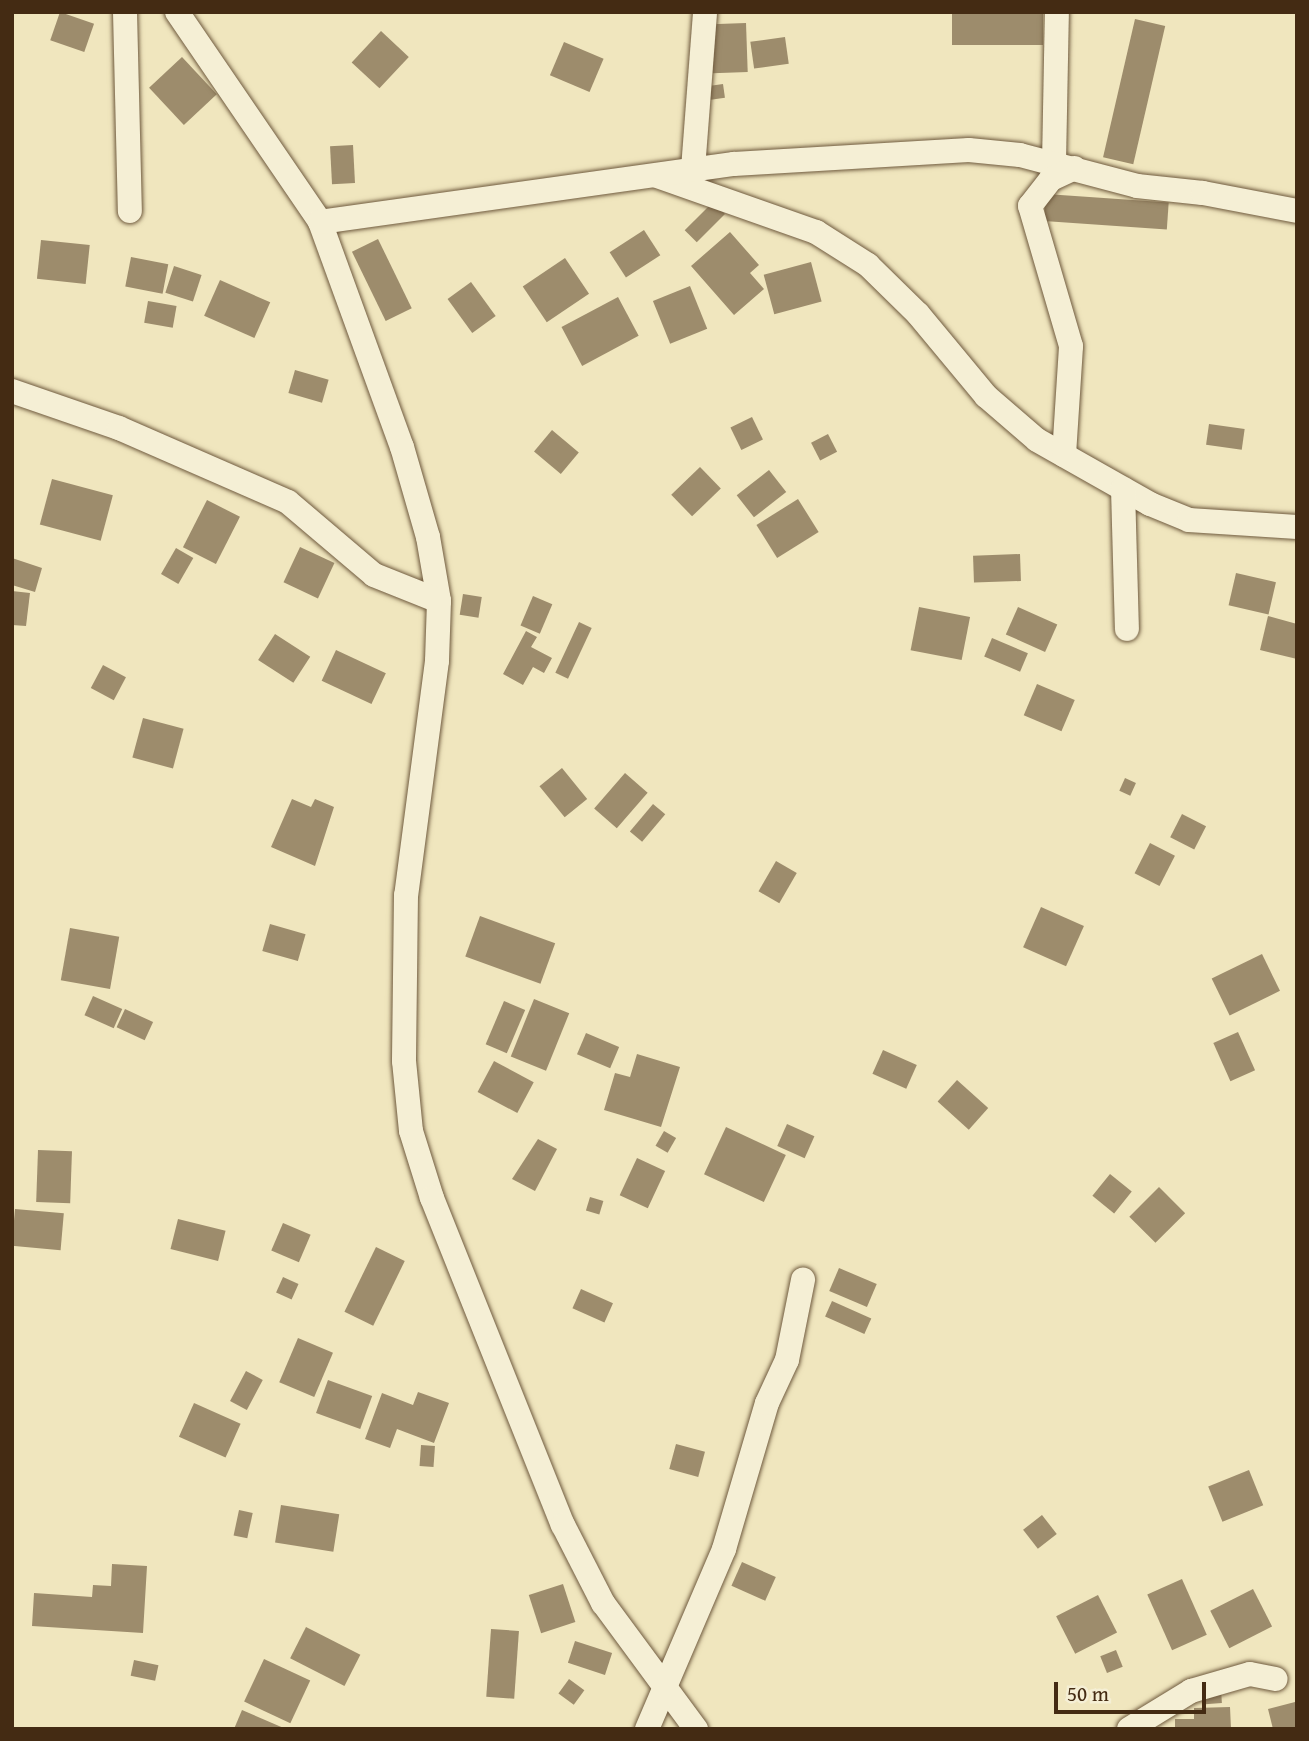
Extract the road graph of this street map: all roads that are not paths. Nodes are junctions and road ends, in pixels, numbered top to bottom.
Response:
1 (125, 12) edge
2 (177, 12) edge
3 (705, 12) edge
4 (1057, 12) edge
5 (1065, 165) junction
6 (693, 169) junction
7 (653, 175) junction
8 (130, 211) dead end
9 (1297, 211) edge
10 (320, 222) junction
11 (12, 391) edge
12 (1064, 455) junction
13 (1123, 489) junction
14 (1297, 527) edge
15 (439, 601) junction
16 (1127, 629) dead end
17 (803, 1280) dead end
18 (1276, 1679) dead end
19 (664, 1689) junction
20 (647, 1729) edge
21 (696, 1729) edge
22 (1129, 1729) edge

1 - 8 street
2 - 10 street
3 - 6 street
4 - 5 street
5 - 6 street
5 - 9 street
5 - 12 street
6 - 7 street
7 - 10 street
7 - 12 street
10 - 15 street
11 - 15 street
12 - 13 street
13 - 14 street
13 - 16 street
15 - 19 street
17 - 19 street
18 - 22 street
19 - 20 street
19 - 21 street

